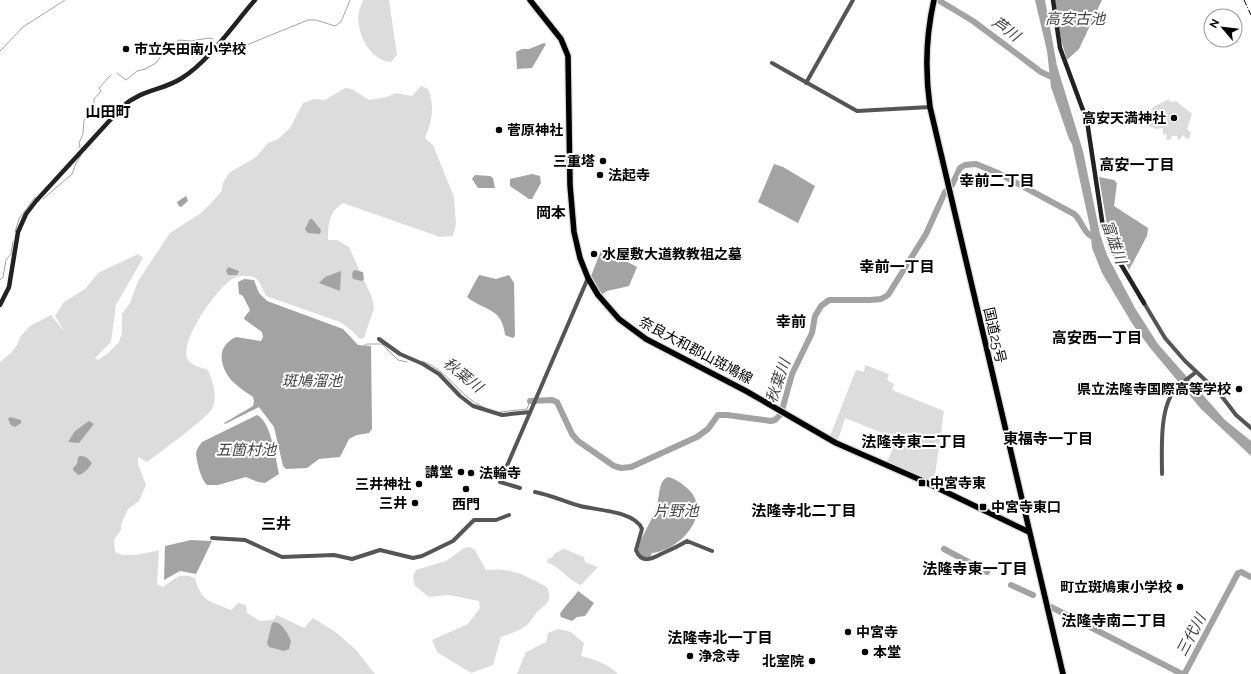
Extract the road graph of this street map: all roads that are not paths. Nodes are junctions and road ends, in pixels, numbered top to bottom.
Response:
1 (255, 0) edge
2 (530, 0) edge
3 (853, 0) edge
4 (1053, 0) edge
5 (934, 1) edge
6 (772, 63) dead end
7 (806, 82) junction
8 (930, 108) junction
9 (588, 278) junction
10 (1144, 303) joint
11 (0, 305) edge
12 (379, 339) dead end
13 (1195, 373) junction
14 (530, 412) junction
15 (1251, 428) edge
16 (1162, 474) dead end
17 (520, 488) dead end
18 (535, 492) dead end
19 (509, 515) dead end
20 (1029, 532) junction
21 (212, 538) dead end
22 (712, 551) dead end
23 (1062, 674) edge

1 - 11 main road
2 - 9 main road, 奈良大和郡山斑鳩線
3 - 7 street
4 - 10 main road
5 - 8 main road, 国道25号
6 - 7 street
7 - 8 street
8 - 20 main road, 国道25号
9 - 14 street
9 - 20 main road, 奈良大和郡山斑鳩線
10 - 13 street
12 - 14 street
13 - 15 street
13 - 16 street
14 - 17 street
18 - 22 street
19 - 21 street
20 - 23 main road, 国道25号

